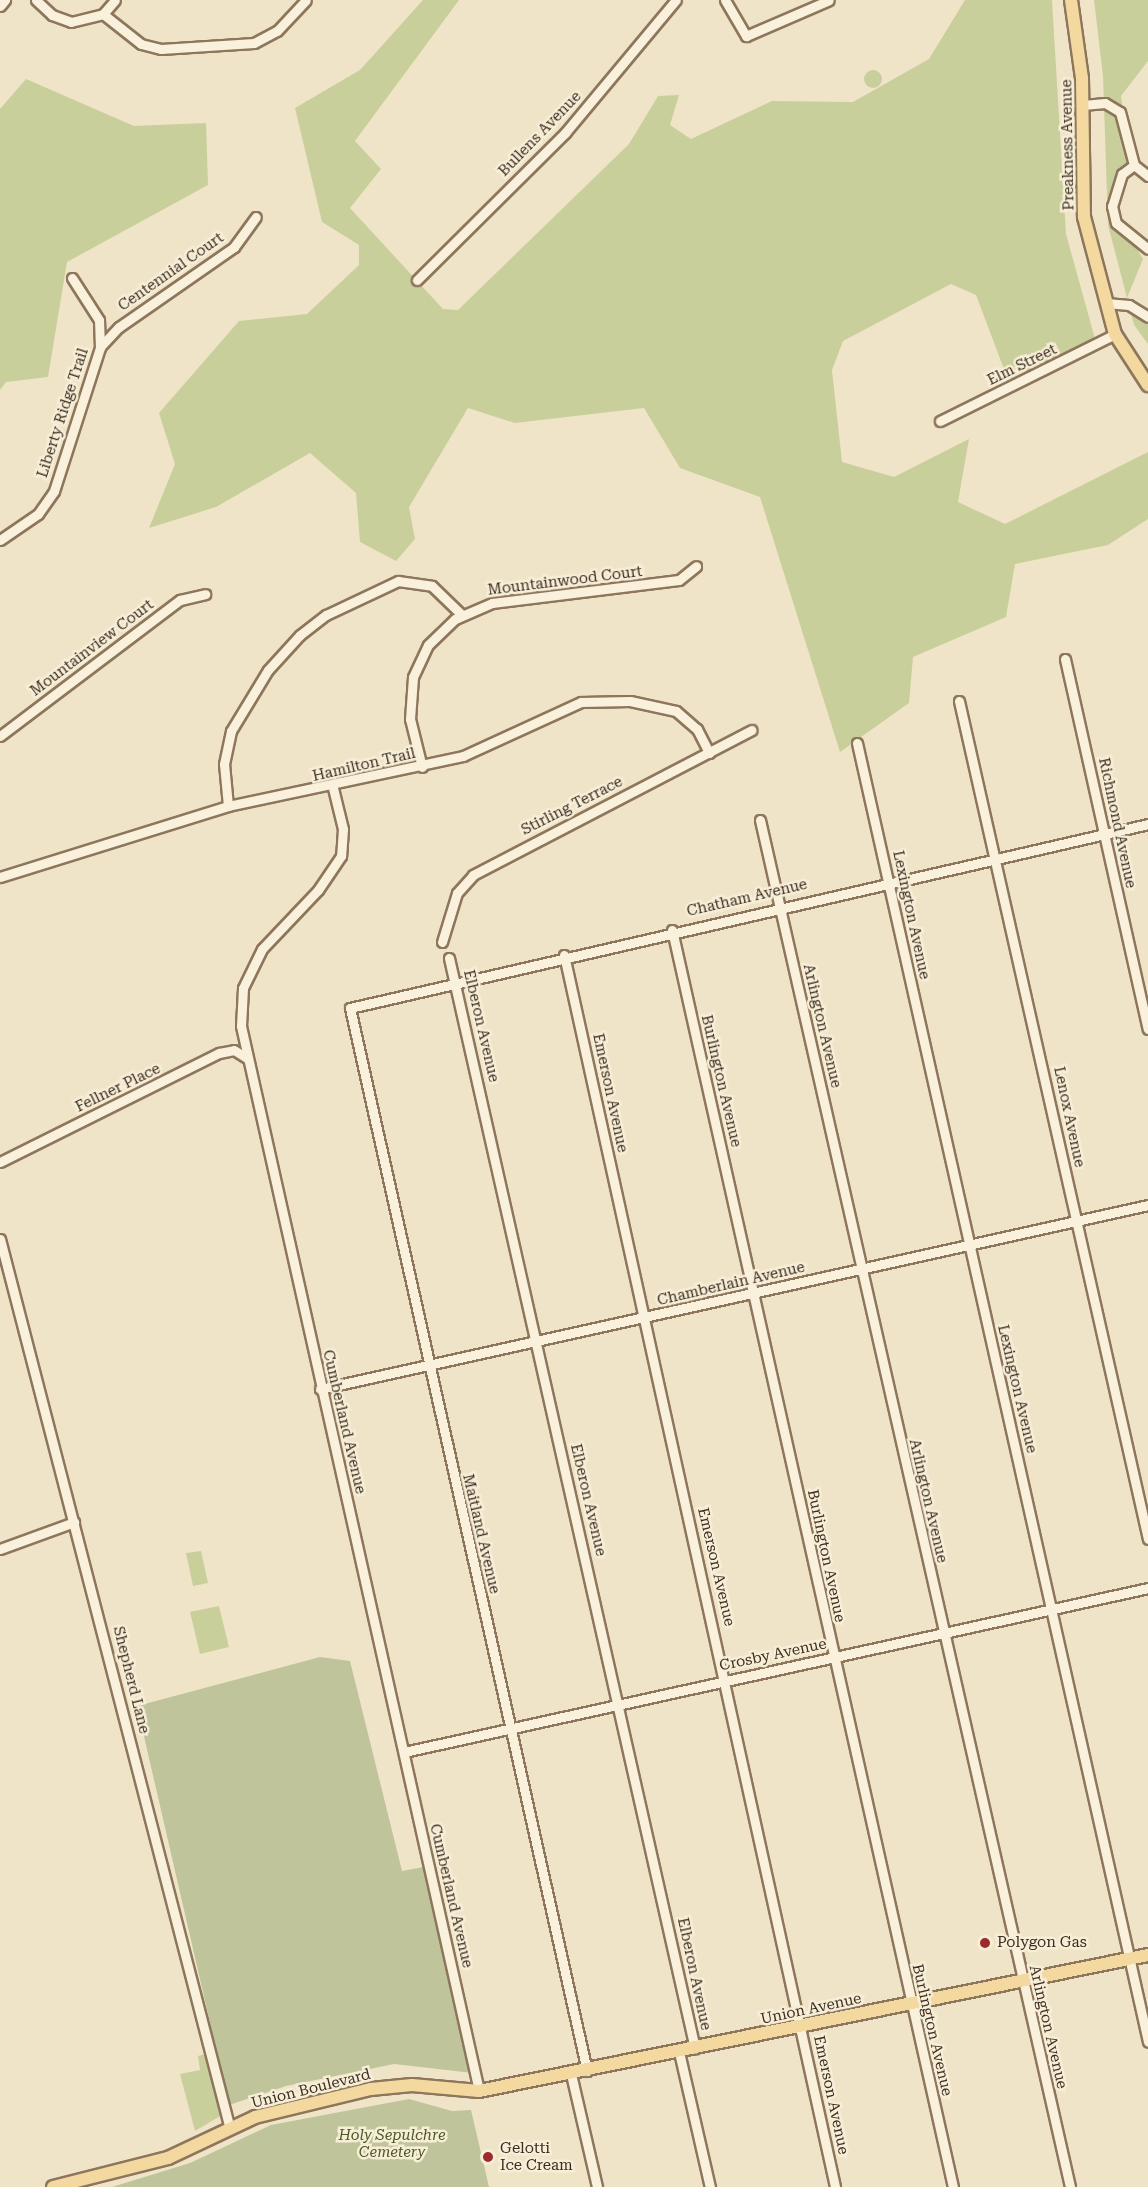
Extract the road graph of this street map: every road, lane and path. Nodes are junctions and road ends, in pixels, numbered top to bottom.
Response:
1 (5, 0) edge
2 (36, 0) edge
3 (116, 0) edge
4 (306, 0) edge
5 (676, 0) edge
6 (725, 0) edge
7 (829, 0) edge
8 (1071, 0) edge
9 (0, 6) edge
10 (103, 14) junction
11 (1083, 105) junction
12 (1134, 165) junction
13 (1148, 176) edge
14 (256, 217) dead end
15 (1148, 249) edge
16 (72, 278) dead end
17 (417, 280) dead end
18 (1106, 303) junction
19 (1148, 317) edge
20 (1115, 334) junction
21 (100, 348) junction
22 (1148, 385) edge
23 (940, 421) dead end
24 (0, 540) edge
25 (696, 566) dead end
26 (206, 594) dead end
27 (462, 615) junction
28 (1065, 659) dead end
29 (960, 701) dead end
30 (752, 730) dead end
31 (0, 736) edge
32 (857, 743) dead end
33 (709, 753) junction
34 (422, 767) junction
35 (333, 788) junction
36 (228, 806) junction
37 (760, 820) dead end
38 (1148, 825) edge
39 (1104, 834) junction
40 (995, 859) junction
41 (0, 877) edge
42 (888, 882) junction
43 (780, 906) junction
44 (672, 930) junction
45 (442, 942) dead end
46 (564, 955) junction
47 (450, 958) dead end
48 (455, 980) junction
49 (354, 1004) joint
50 (1148, 1029) edge
51 (247, 1058) junction
52 (0, 1162) edge
53 (1148, 1206) edge
54 (1076, 1222) junction
55 (0, 1239) edge
56 (969, 1246) junction
57 (861, 1270) junction
58 (753, 1295) junction
59 (644, 1319) junction
60 (537, 1343) junction
61 (429, 1367) junction
62 (320, 1389) junction
63 (74, 1522) junction
64 (1148, 1539) edge
65 (0, 1549) edge
66 (1148, 1588) edge
67 (1051, 1610) junction
68 (942, 1633) junction
69 (833, 1658) junction
70 (726, 1681) junction
71 (619, 1705) junction
72 (510, 1730) junction
73 (404, 1752) junction
74 (1148, 1954) edge
75 (1129, 1958) junction
76 (1021, 1981) junction
77 (911, 2004) junction
78 (802, 2026) junction
79 (1148, 2042) edge
80 (695, 2049) junction
81 (680, 2052) junction
82 (587, 2071) junction
83 (571, 2074) junction
84 (479, 2091) junction
85 (230, 2129) junction
86 (53, 2187) edge
87 (597, 2187) edge
88 (710, 2187) edge
89 (835, 2187) edge
90 (952, 2187) edge
91 (1070, 2187) edge

1 - 9 street
2 - 10 street
3 - 10 street
4 - 10 street
5 - 17 street, Bullens Avenue
6 - 7 street
8 - 11 main road, Preakness Avenue
11 - 12 street
11 - 18 main road, Preakness Avenue
12 - 13 street
12 - 15 street
14 - 21 street, Centennial Court
16 - 21 street, Liberty Ridge Trail
18 - 19 street
18 - 20 main road, Preakness Avenue
20 - 22 main road, Preakness Avenue
20 - 23 street, Elm Street
21 - 24 street, Liberty Ridge Trail
25 - 27 street, Mountainwood Court
26 - 31 street, Mountainview Court
27 - 34 street, Mountainwood Court
27 - 36 street
28 - 39 street, Richmond Avenue
29 - 40 street, Lenox Avenue
30 - 33 street, Stirling Terrace
32 - 42 street, Lexington Avenue
33 - 34 street, Hamilton Trail
33 - 45 street, Stirling Terrace
34 - 35 street, Hamilton Trail
35 - 36 street, Hamilton Trail
35 - 51 street, Cumberland Avenue
36 - 41 street, Hamilton Trail
37 - 43 street, Arlington Avenue
38 - 39 street, Chatham Avenue
39 - 40 street, Chatham Avenue
39 - 50 street, Richmond Avenue
40 - 42 street, Chatham Avenue
40 - 54 street, Lenox Avenue
42 - 43 street, Chatham Avenue
42 - 56 street, Lexington Avenue
43 - 44 street, Chatham Avenue
43 - 57 street, Arlington Avenue
44 - 46 street, Chatham Avenue
44 - 58 street, Burlington Avenue
46 - 48 street, Chatham Avenue
46 - 59 street, Emerson Avenue
47 - 48 street, Elberon Avenue
48 - 49 street, Chatham Avenue
48 - 60 street, Elberon Avenue
49 - 61 street, Maitland Avenue
51 - 52 street, Fellner Place
51 - 62 street, Cumberland Avenue
53 - 54 street, Chamberlain Avenue
54 - 56 street, Chamberlain Avenue
54 - 64 street, Lenox Avenue
55 - 63 street, Shepherd Lane
56 - 57 street, Chamberlain Avenue
56 - 67 street, Lexington Avenue
57 - 58 street, Chamberlain Avenue
57 - 68 street, Arlington Avenue
58 - 59 street, Chamberlain Avenue
58 - 69 street, Burlington Avenue
59 - 60 street, Chamberlain Avenue
59 - 70 street, Emerson Avenue
60 - 61 street, Chamberlain Avenue
60 - 71 street, Elberon Avenue
61 - 62 street, Chamberlain Avenue
61 - 72 street, Maitland Avenue
62 - 73 street, Cumberland Avenue
63 - 65 street
63 - 85 street, Shepherd Lane
66 - 67 street, Crosby Avenue
67 - 68 street, Crosby Avenue
67 - 75 street, Lexington Avenue
68 - 69 street, Crosby Avenue
68 - 76 street, Arlington Avenue
69 - 70 street, Crosby Avenue
69 - 77 street, Burlington Avenue
70 - 71 street, Crosby Avenue
70 - 78 street, Emerson Avenue
71 - 72 street, Crosby Avenue
71 - 80 street, Elberon Avenue
72 - 73 street, Crosby Avenue
72 - 82 street, Maitland Avenue
73 - 84 street, Cumberland Avenue
74 - 75 main road, Union Avenue
75 - 76 main road, Union Avenue
75 - 79 street, Lexington Avenue
76 - 77 main road, Union Avenue
76 - 91 street, Arlington Avenue
77 - 78 main road, Union Avenue
77 - 90 street, Burlington Avenue
78 - 80 main road, Union Avenue
78 - 89 street, Emerson Avenue
80 - 81 main road, Union Avenue
81 - 82 main road, Union Avenue
81 - 88 street
82 - 83 main road, Union Avenue
83 - 84 main road, Union Avenue
83 - 87 street
84 - 85 main road, Union Boulevard
85 - 86 main road, Union Boulevard

